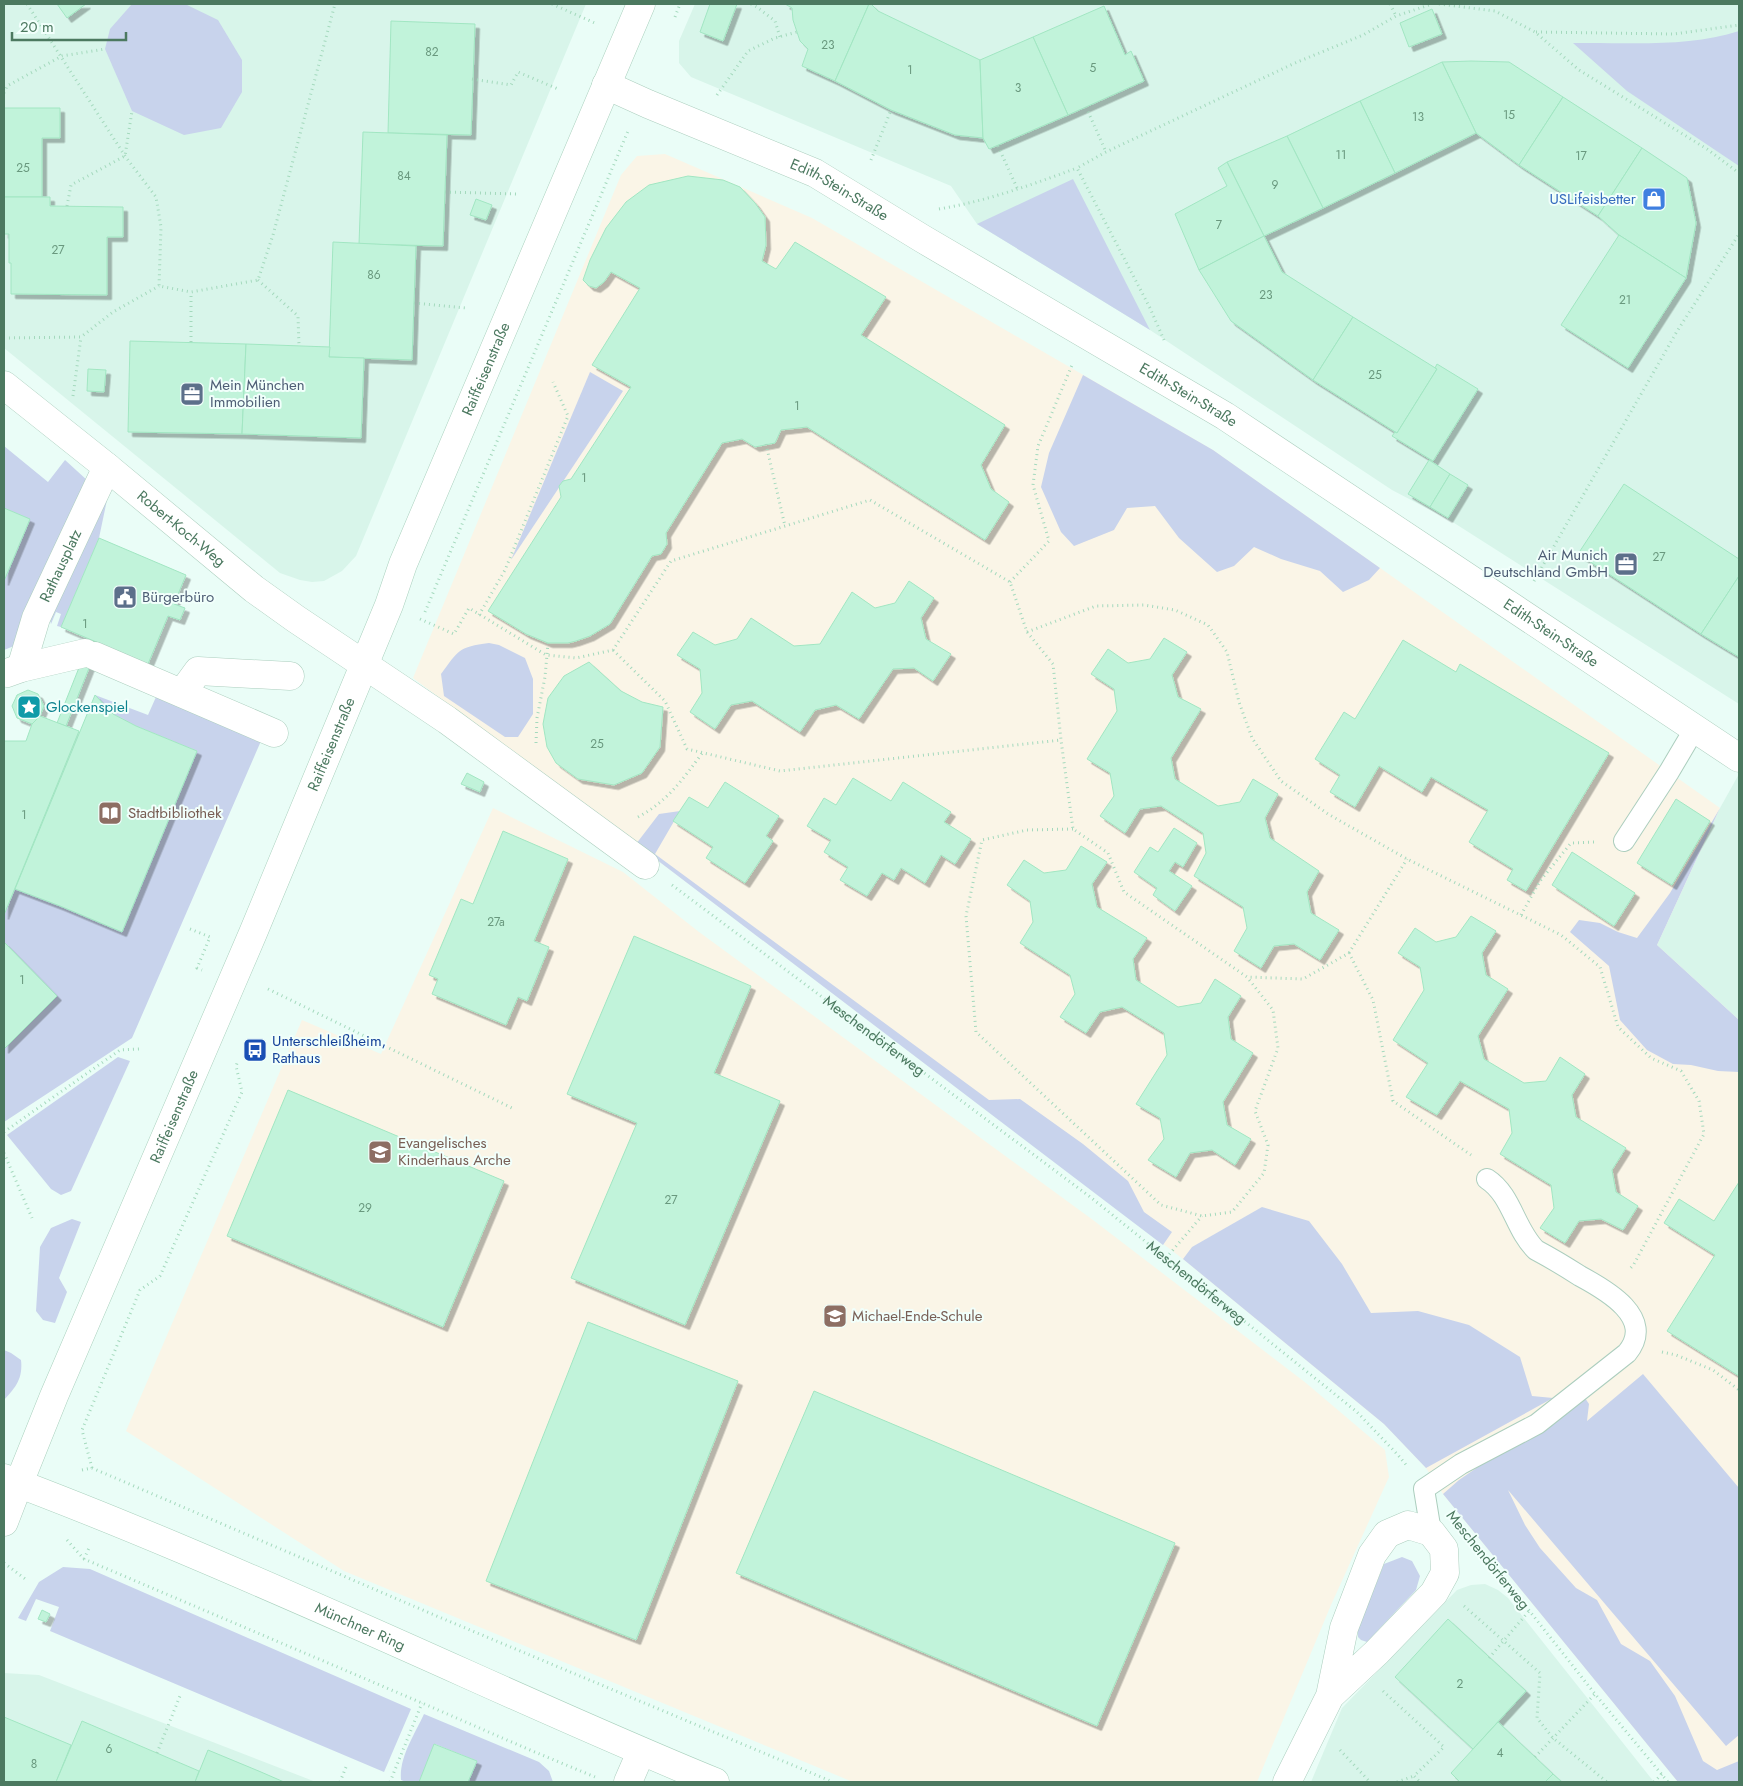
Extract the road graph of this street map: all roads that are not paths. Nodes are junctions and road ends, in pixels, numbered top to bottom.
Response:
1 (641, 4) edge
2 (606, 85) junction
3 (4, 385) edge
4 (107, 467) junction
5 (363, 664) junction
6 (12, 672) edge
7 (290, 676) dead end
8 (182, 693) junction
9 (1695, 728) junction
10 (274, 733) dead end
11 (1739, 758) edge
12 (1624, 841) road end
13 (645, 865) road end
14 (1487, 1179) road end
15 (11, 1481) edge
16 (4, 1522) edge
17 (1431, 1532) junction
18 (1330, 1696) junction
19 (641, 1752) junction
20 (628, 1782) edge
21 (714, 1782) edge
22 (1287, 1782) edge

1 - 2 street, Raiffeisenstraße
2 - 5 street, Raiffeisenstraße
2 - 9 street, Edith-Stein-Straße
3 - 4 street, Robert-Koch-Weg
4 - 5 street, Robert-Koch-Weg
4 - 6 street, Rathausplatz
5 - 13 street
5 - 15 street, Raiffeisenstraße
6 - 8 street, Rathausplatz
7 - 8 street
8 - 10 street, Rathausplatz
9 - 11 street, Edith-Stein-Straße
9 - 12 lane
14 - 17 lane
15 - 16 street, Raiffeisenstraße
15 - 19 street, Münchner Ring
17 - 18 street
17 - 18 street
18 - 22 street
19 - 20 street
19 - 21 street, Münchner Ring

